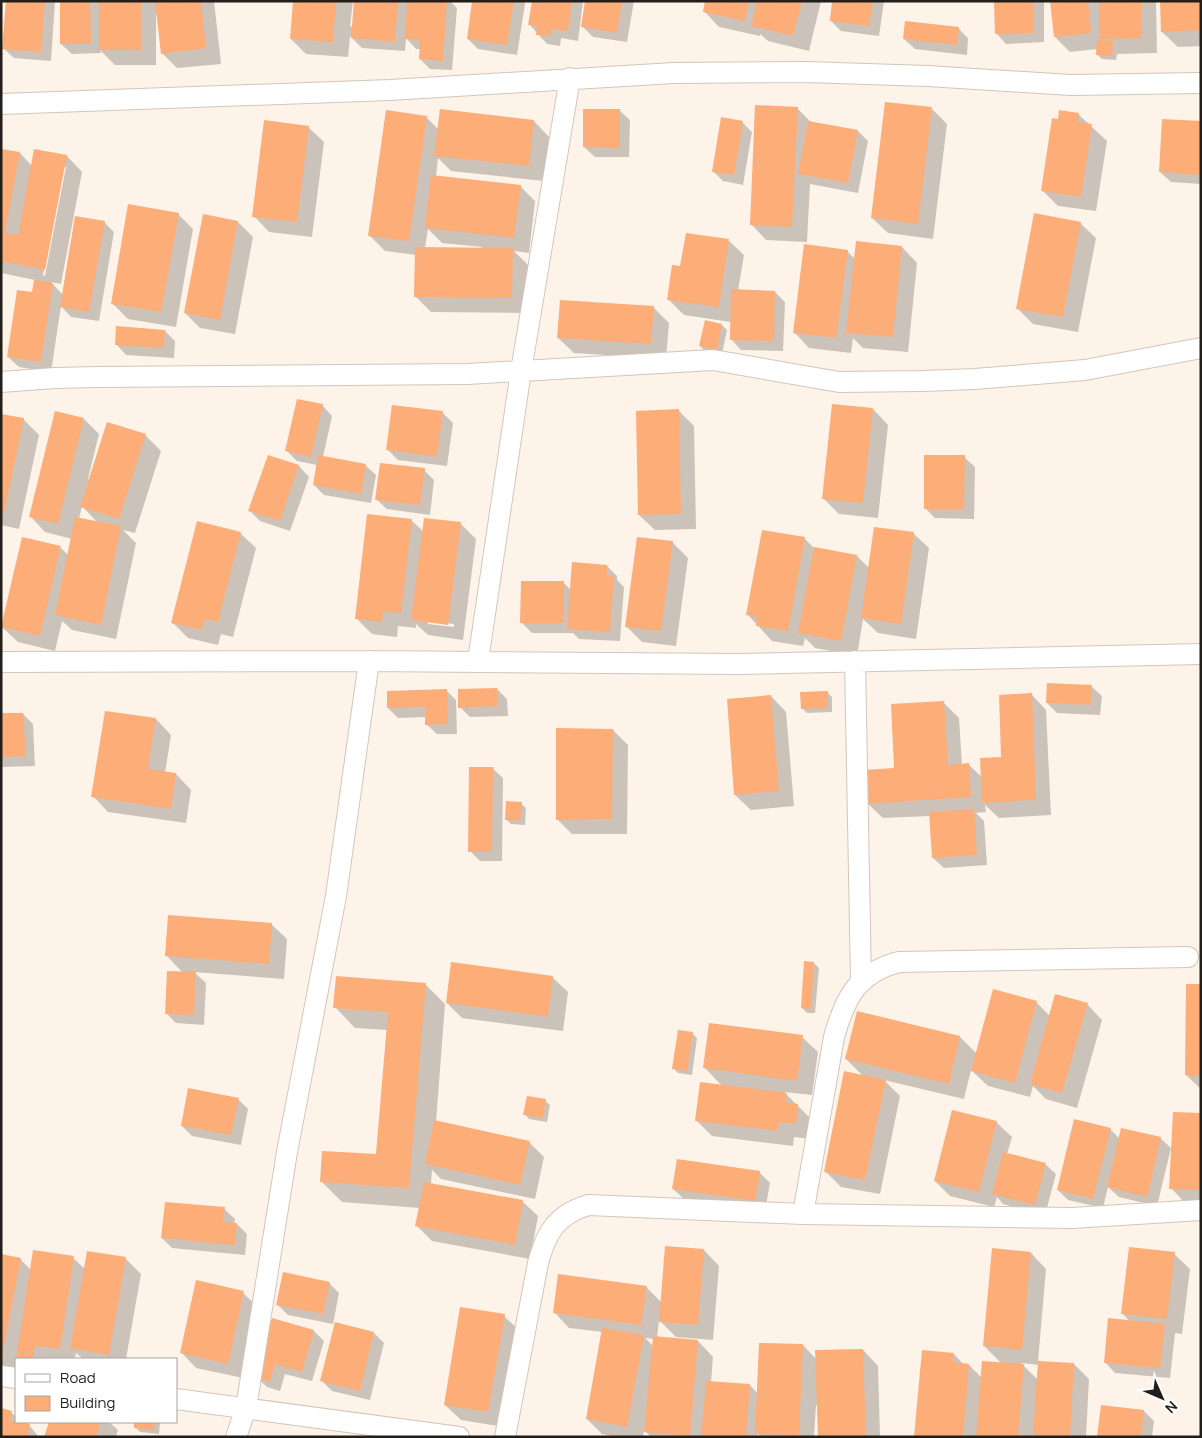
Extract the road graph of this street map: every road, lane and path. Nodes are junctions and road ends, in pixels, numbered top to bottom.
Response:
1 (570, 78) junction
2 (1201, 83) edge
3 (1, 104) edge
4 (1201, 348) edge
5 (521, 371) junction
6 (1, 382) edge
7 (1201, 654) edge
8 (369, 661) junction
9 (854, 661) junction
10 (1, 662) edge
11 (478, 662) junction
12 (1188, 957) dead end
13 (861, 981) junction
14 (1201, 1210) edge
15 (802, 1214) junction
16 (1, 1376) edge
17 (15, 1378) edge
18 (178, 1399) edge
19 (246, 1408) junction
20 (236, 1437) edge
21 (459, 1437) edge
22 (505, 1437) edge

1 - 2 street
1 - 3 street
1 - 5 street
4 - 5 street
5 - 6 street
5 - 11 street
7 - 9 street
8 - 10 street
8 - 11 street
8 - 19 street
9 - 11 street
9 - 13 street
12 - 13 street
13 - 15 street
14 - 15 street
15 - 22 street
16 - 17 street
18 - 19 street
19 - 20 street
19 - 21 street

